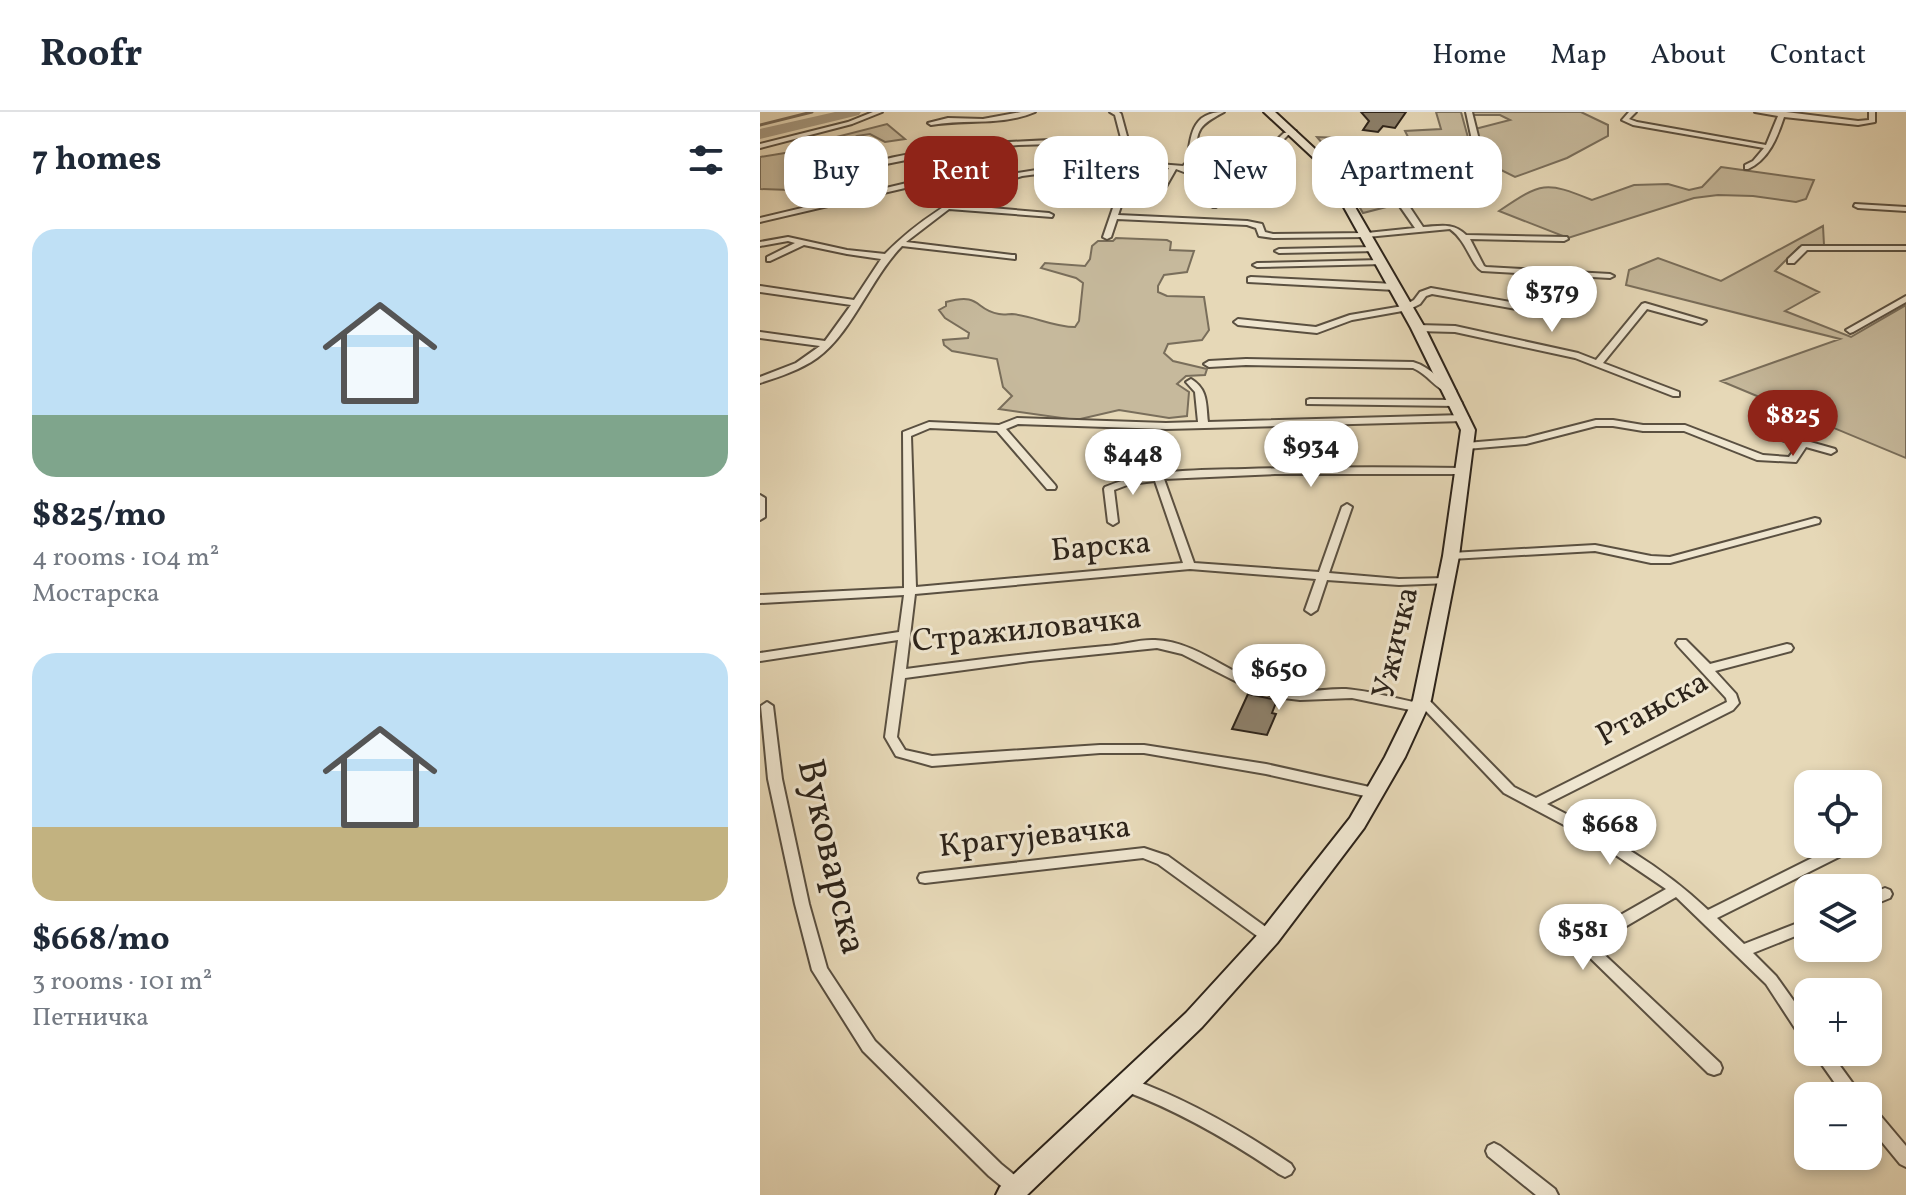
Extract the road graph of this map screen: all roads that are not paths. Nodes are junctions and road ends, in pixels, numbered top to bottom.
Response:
1 (879, 112) edge
2 (1032, 112) edge
3 (1113, 112) edge
4 (1221, 112) edge
5 (1269, 112) edge
6 (1469, 112) edge
7 (1633, 112) edge
8 (1758, 112) edge
9 (1872, 112) edge
10 (1782, 114) edge
11 (931, 123) dead end
12 (1294, 132) junction
13 (1123, 136) edge
14 (1195, 136) edge
15 (1284, 136) edge
16 (762, 146) edge
17 (1768, 147) junction
18 (1168, 167) edge
19 (1173, 167) junction
20 (1748, 167) dead end
21 (1184, 168) edge
22 (1168, 176) edge
23 (904, 186) edge
24 (1858, 206) dead end
25 (946, 208) edge
26 (960, 208) edge
27 (1117, 208) edge
28 (1906, 209) edge
29 (1049, 215) dead end
30 (1114, 217) junction
31 (760, 220) edge
32 (1420, 229) junction
33 (1367, 235) junction
34 (1107, 237) dead end
35 (1465, 237) junction
36 (1564, 239) dead end
37 (801, 243) junction
38 (760, 244) edge
39 (901, 244) junction
40 (1906, 248) edge
41 (1374, 249) junction
42 (1279, 251) dead end
43 (888, 257) junction
44 (1012, 257) dead end
45 (770, 259) dead end
46 (1791, 261) dead end
47 (1381, 262) junction
48 (1257, 265) dead end
49 (1610, 276) dead end
50 (1251, 280) dead end
51 (1395, 287) junction
52 (760, 289) edge
53 (1906, 299) edge
54 (857, 303) junction
55 (1405, 308) junction
56 (1550, 312) dead end
57 (1702, 321) dead end
58 (1238, 322) dead end
59 (1418, 328) junction
60 (1850, 330) dead end
61 (760, 335) edge
62 (827, 344) junction
63 (1209, 364) dead end
64 (1597, 364) junction
65 (760, 380) edge
66 (1191, 382) dead end
67 (1676, 394) dead end
68 (1310, 402) dead end
69 (1457, 404) junction
70 (1203, 425) junction
71 (1000, 428) junction
72 (1765, 432) dead end
73 (1804, 443) junction
74 (1466, 446) junction
75 (1831, 451) dead end
76 (1462, 471) junction
77 (1158, 476) junction
78 (1051, 487) dead end
79 (760, 498) edge
80 (1347, 507) dead end
81 (760, 517) edge
82 (1815, 521) dead end
83 (1113, 522) dead end
84 (1451, 556) junction
85 (1190, 566) junction
86 (1325, 576) junction
87 (1446, 581) junction
88 (910, 591) junction
89 (760, 599) edge
90 (1311, 610) dead end
91 (903, 635) junction
92 (1682, 643) dead end
93 (1787, 648) dead end
94 (760, 657) edge
95 (1707, 669) junction
96 (902, 674) junction
97 (1421, 704) junction
98 (767, 706) dead end
99 (1374, 793) junction
100 (1536, 804) junction
101 (1824, 858) edge
102 (925, 878) dead end
103 (1677, 889) junction
104 (1885, 894) dead end
105 (1882, 895) edge
106 (1706, 917) junction
107 (1794, 931) edge
108 (1269, 937) junction
109 (1742, 951) junction
110 (1794, 1014) edge
111 (1714, 1068) dead end
112 (1128, 1085) junction
113 (1882, 1130) edge
114 (1494, 1151) dead end
115 (1906, 1159) edge
116 (1285, 1169) dead end
117 (1013, 1191) edge
118 (1549, 1195) edge

1 - 16 street
2 - 11 street
3 - 13 street
4 - 14 street
5 - 12 main road, Ужичка
6 - 32 street
7 - 17 street
8 - 10 street
9 - 10 street
10 - 17 street
12 - 15 street
12 - 33 main road, Ужичка
17 - 20 street
18 - 19 street
19 - 21 street
19 - 22 street
23 - 31 street
24 - 28 street
25 - 39 street
26 - 29 street
27 - 30 street
30 - 33 street
30 - 34 street
32 - 33 street
32 - 35 street
33 - 41 main road, Ужичка
35 - 36 street
35 - 49 street
37 - 38 street
37 - 43 street
37 - 45 street
39 - 43 street
39 - 44 street
40 - 46 street
41 - 42 street
41 - 47 main road, Ужичка
43 - 54 street
47 - 48 street
47 - 51 main road, Ужичка
50 - 51 street
51 - 55 main road, Ужичка
52 - 54 street
53 - 60 street
54 - 62 street
55 - 56 street
55 - 58 street
55 - 59 main road, Ужичка
57 - 64 street
59 - 64 street
59 - 69 main road, Ужичка
61 - 62 street
62 - 65 street
63 - 69 street
64 - 67 street
66 - 70 street
68 - 69 street
69 - 70 street
69 - 74 main road, Ужичка
70 - 71 street
71 - 78 street
71 - 88 street
72 - 73 street
73 - 74 street
73 - 75 street
74 - 76 main road, Ужичка
76 - 77 street
76 - 84 main road, Ужичка
77 - 83 street
77 - 85 street
79 - 81 street
80 - 86 street
82 - 84 street
84 - 87 main road, Ужичка
85 - 86 street, Барска
85 - 88 street, Барска
86 - 87 street, Барска
86 - 90 street
87 - 97 main road, Ужичка
88 - 89 street, Барска
88 - 91 street
91 - 94 street, Стражиловачка
91 - 96 street, Стражиловачка
92 - 95 street
93 - 95 street, Ртањска
95 - 100 street, Ртањска
96 - 97 street, Стражиловачка
96 - 99 street
97 - 99 main road, Ужичка
97 - 100 street
98 - 117 street, Вуковарска
99 - 108 main road, Ужичка
100 - 103 street
101 - 106 street
102 - 108 street, Крагујевачка
103 - 106 street
103 - 111 street
104 - 105 street
106 - 109 street
107 - 109 street
108 - 112 main road, Ужичка
109 - 110 street
112 - 116 street
112 - 117 main road, Ужичка
113 - 115 street
114 - 118 street

